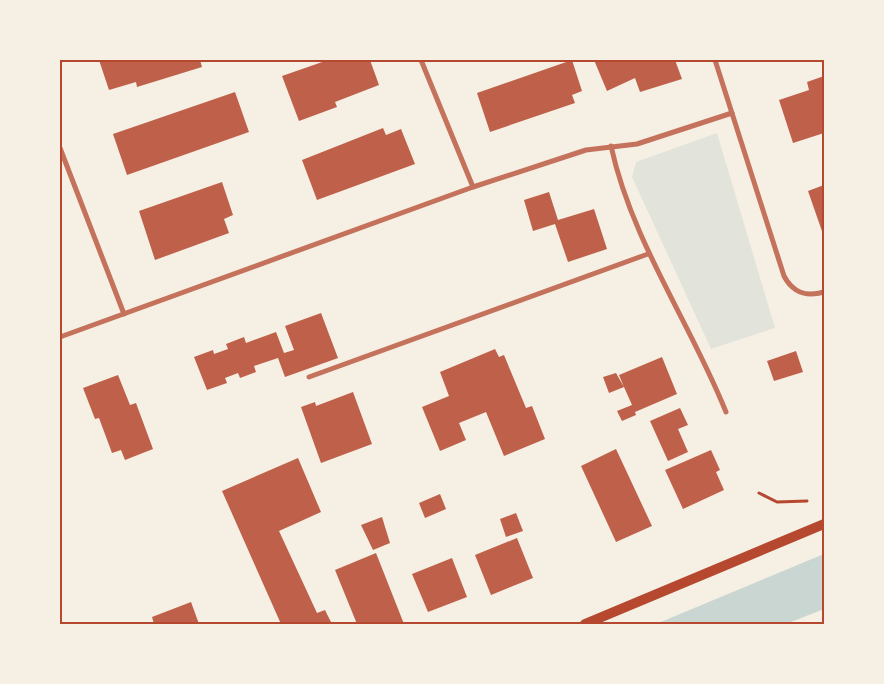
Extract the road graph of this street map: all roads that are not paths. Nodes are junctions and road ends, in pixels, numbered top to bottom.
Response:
1 (422, 60) edge
2 (714, 60) edge
3 (732, 113) junction
4 (611, 146) junction
5 (60, 148) edge
6 (473, 187) junction
7 (648, 254) junction
8 (824, 292) edge
9 (124, 314) junction
10 (60, 337) edge
11 (308, 376) dead end
12 (726, 412) dead end
13 (824, 524) edge
14 (584, 624) edge

1 - 6 street
2 - 3 street
3 - 4 street
3 - 8 street
4 - 6 street
4 - 7 street
5 - 9 street
6 - 9 street
7 - 11 street
7 - 12 street
9 - 10 street
13 - 14 main road

